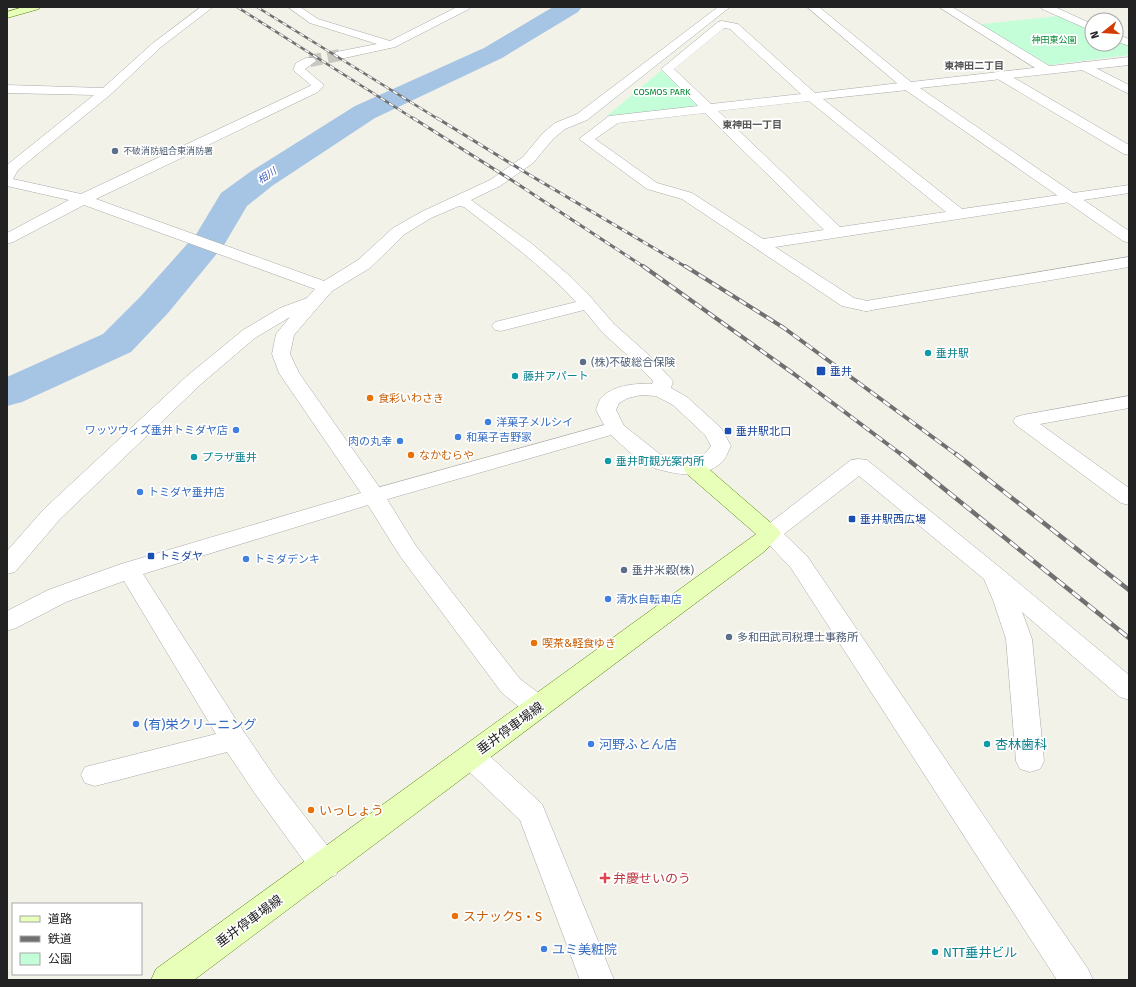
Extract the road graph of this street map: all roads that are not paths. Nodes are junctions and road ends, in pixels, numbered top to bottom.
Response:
1 (35, 7) edge
2 (208, 7) edge
3 (293, 7) edge
4 (465, 7) edge
5 (725, 7) edge
6 (812, 7) edge
7 (944, 7) edge
8 (1046, 7) edge
9 (7, 15) edge
10 (1084, 24) edge
11 (359, 36) junction
12 (391, 45) junction
13 (359, 51) junction
14 (340, 55) tunnel mouth
15 (1129, 61) edge
16 (310, 62) dead end
17 (1084, 66) junction
18 (1047, 70) junction
19 (1000, 75) junction
20 (908, 86) junction
21 (7, 89) edge
22 (1129, 90) edge
23 (106, 92) junction
24 (812, 97) junction
25 (708, 109) junction
26 (1129, 151) edge
27 (7, 176) edge
28 (7, 182) edge
29 (1129, 189) edge
30 (1072, 198) junction
31 (86, 201) junction
32 (460, 201) junction
33 (958, 214) junction
34 (836, 232) junction
35 (1129, 238) edge
36 (7, 239) edge
37 (760, 244) junction
38 (1129, 262) edge
39 (326, 287) junction
40 (311, 302) junction
41 (588, 304) junction
42 (501, 326) dead end
43 (660, 390) junction
44 (1129, 402) edge
45 (615, 428) junction
46 (695, 469) junction
47 (374, 496) junction
48 (1129, 498) edge
49 (770, 534) junction
50 (11, 555) edge
51 (129, 570) junction
52 (989, 571) junction
53 (7, 622) edge
54 (1129, 690) edge
55 (538, 707) junction
56 (234, 740) junction
57 (471, 756) junction
58 (1030, 761) dead end
59 (95, 775) dead end
60 (325, 866) junction
61 (168, 980) edge
62 (597, 980) edge
63 (1076, 980) edge

1 - 9 main road
2 - 23 street
3 - 11 street
4 - 12 street
5 - 32 street
6 - 20 street
7 - 18 street
8 - 10 street
11 - 12 street
11 - 13 street
12 - 13 street
13 - 14 street
15 - 17 street
16 - 31 street
17 - 18 street
17 - 22 street
18 - 19 street
19 - 20 street
19 - 26 street
20 - 24 street
20 - 30 street
21 - 23 street
23 - 27 street
24 - 25 street
24 - 25 street
24 - 33 street
25 - 34 street
25 - 37 street
28 - 31 street
29 - 30 street
30 - 33 street
30 - 35 street
31 - 36 street
31 - 39 street
32 - 39 street
32 - 41 street
33 - 34 street
34 - 37 street
37 - 38 street
39 - 40 street
40 - 47 street
40 - 50 street
41 - 42 street
41 - 43 street
43 - 45 street
43 - 46 street
44 - 48 street
45 - 46 street
45 - 47 street
46 - 49 main road
47 - 51 street
47 - 55 street
49 - 52 street
49 - 55 main road, 垂井停車場線
49 - 63 street
51 - 53 street
51 - 56 street
52 - 54 street
52 - 58 street
55 - 57 main road, 垂井停車場線
56 - 59 street
56 - 60 street
57 - 60 main road, 垂井停車場線
57 - 62 street
60 - 61 main road, 垂井停車場線

